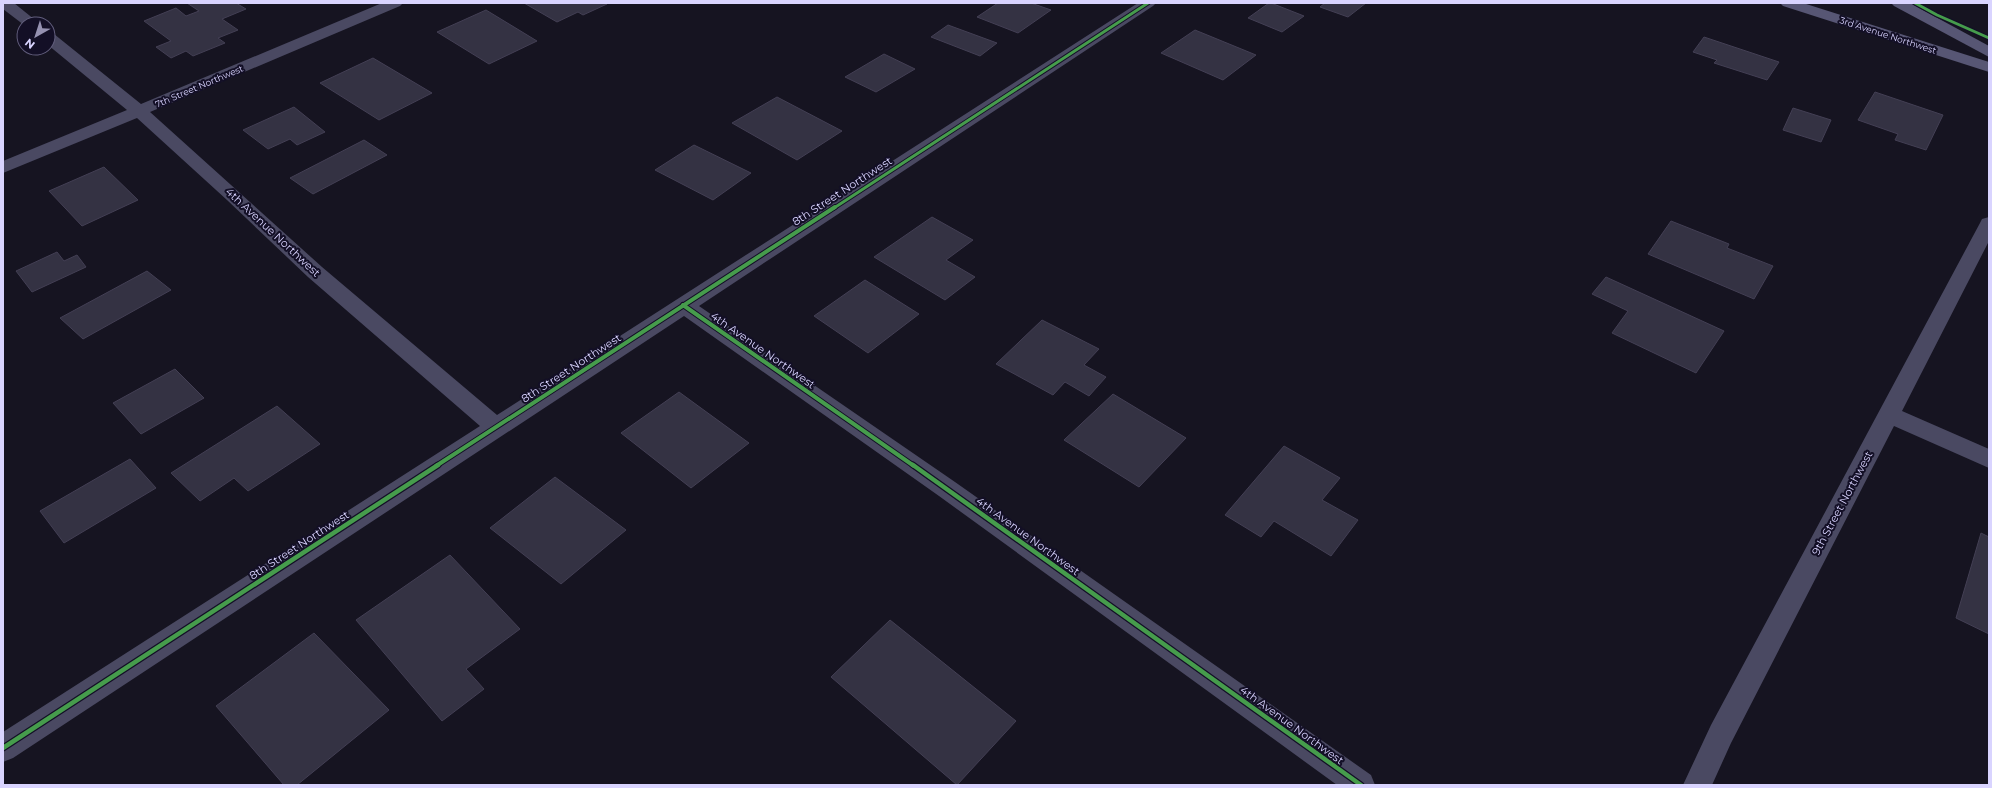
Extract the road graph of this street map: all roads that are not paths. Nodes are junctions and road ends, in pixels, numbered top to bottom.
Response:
1 (5, 3) edge
2 (395, 3) edge
3 (1148, 3) edge
4 (1788, 3) edge
5 (1899, 3) edge
6 (22, 16) edge
7 (56, 44) edge
8 (1989, 52) edge
9 (1989, 67) edge
10 (139, 111) junction
11 (3, 168) edge
12 (1989, 223) edge
13 (683, 306) junction
14 (1888, 414) junction
15 (497, 428) junction
16 (1989, 459) edge
17 (3, 748) edge
18 (1361, 785) edge
19 (1697, 785) edge

1 - 6 street
2 - 10 street, 7th Street Northwest
3 - 13 street, 8th Street Northwest
4 - 9 main road, 3rd Avenue Northwest
5 - 8 main road
7 - 10 street, 4th Avenue Northwest
10 - 11 street, 7th Street Northwest
10 - 15 street, 4th Avenue Northwest
12 - 14 street, 9th Street Northwest
13 - 15 street, 8th Street Northwest
13 - 18 street, 4th Avenue Northwest
14 - 16 street
14 - 19 street, 9th Street Northwest
15 - 17 street, 8th Street Northwest

